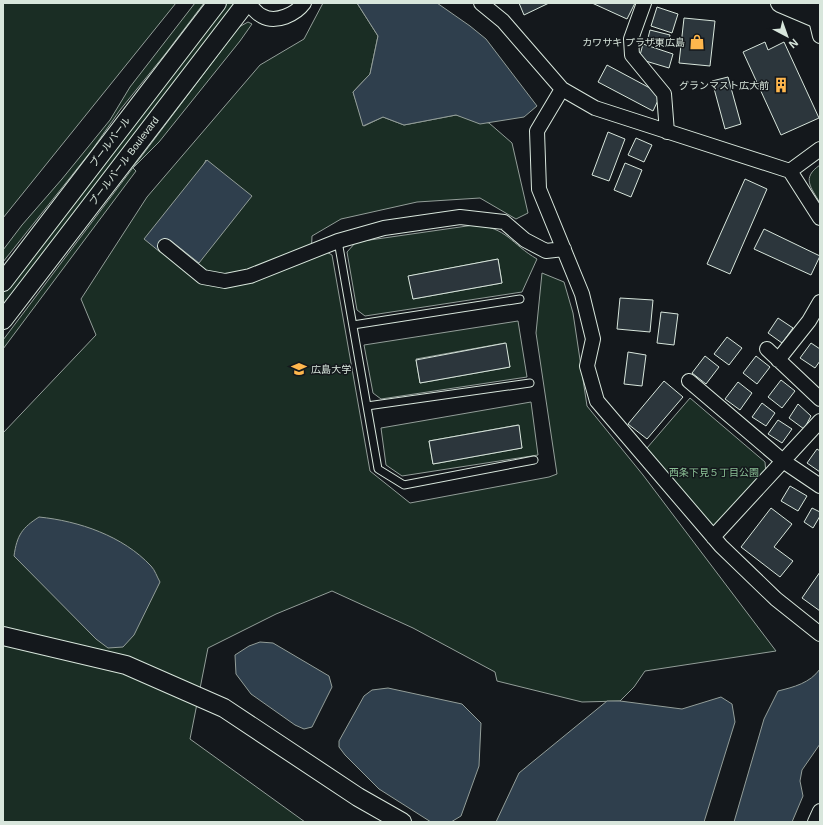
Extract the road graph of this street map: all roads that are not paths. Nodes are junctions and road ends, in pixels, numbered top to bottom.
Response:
1 (217, 3) edge
2 (247, 3) edge
3 (304, 3) edge
4 (481, 3) edge
5 (644, 3) edge
6 (780, 3) edge
7 (816, 14) edge
8 (820, 36) edge
9 (562, 89) junction
10 (667, 132) junction
11 (820, 149) edge
12 (790, 171) junction
13 (820, 218) edge
14 (338, 241) junction
15 (165, 246) dead end
16 (564, 249) junction
17 (3, 282) edge
18 (520, 299) dead end
19 (820, 302) edge
20 (3, 320) edge
21 (353, 325) junction
22 (767, 349) dead end
23 (778, 360) junction
24 (689, 381) dead end
25 (530, 383) dead end
26 (820, 399) edge
27 (367, 406) junction
28 (820, 421) edge
29 (534, 460) dead end
30 (783, 461) junction
31 (820, 486) edge
32 (714, 537) junction
33 (820, 634) edge
34 (3, 636) edge
35 (820, 811) edge
36 (402, 822) edge
37 (815, 822) edge

1 - 17 street, ブールバール
2 - 3 street
2 - 20 street, ブールバール Boulevard
4 - 9 street
5 - 10 street
6 - 7 street
7 - 8 street
9 - 10 street
9 - 16 street
10 - 12 street
11 - 12 street
12 - 13 street
14 - 15 street
14 - 16 street
14 - 21 lane
16 - 32 street
18 - 21 lane
19 - 23 street
21 - 27 lane
22 - 23 street
23 - 26 street
24 - 30 street
25 - 27 lane
27 - 29 lane
28 - 30 street
30 - 31 street
30 - 32 street
32 - 33 street
34 - 36 street
35 - 37 street

